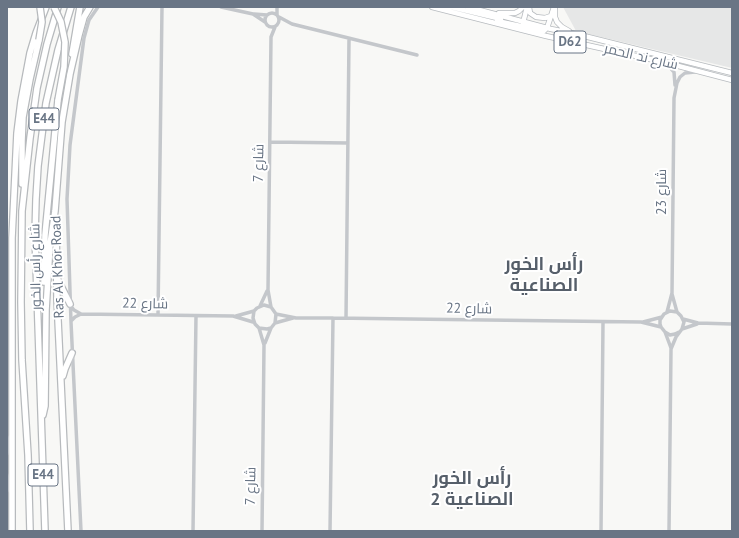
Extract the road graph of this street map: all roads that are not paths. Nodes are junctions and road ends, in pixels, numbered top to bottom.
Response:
1 (40, 7) edge
2 (46, 7) edge
3 (54, 7) edge
4 (58, 7) edge
5 (71, 7) edge
6 (80, 7) edge
7 (90, 7) edge
8 (98, 7) edge
9 (162, 7) edge
10 (221, 7) edge
11 (274, 7) edge
12 (277, 7) edge
13 (432, 7) edge
14 (468, 7) edge
15 (523, 7) edge
16 (528, 7) edge
17 (554, 7) edge
18 (441, 9) junction
19 (488, 12) junction
20 (253, 14) junction
21 (268, 14) junction
22 (278, 16) junction
23 (551, 16) junction
24 (514, 19) junction
25 (266, 24) junction
26 (292, 24) junction
27 (276, 26) junction
28 (523, 26) junction
29 (547, 28) junction
30 (576, 34) junction
31 (546, 36) junction
32 (271, 38) junction
33 (349, 39) junction
34 (599, 40) junction
35 (625, 54) junction
36 (417, 55) dead end
37 (618, 57) dead end
38 (661, 61) junction
39 (653, 64) dead end
40 (732, 72) edge
41 (709, 73) junction
42 (70, 74) junction
43 (730, 81) edge
44 (676, 92) junction
45 (270, 142) junction
46 (348, 143) junction
47 (22, 211) junction
48 (55, 211) junction
49 (56, 274) junction
50 (268, 290) junction
51 (672, 293) junction
52 (70, 304) junction
53 (260, 306) junction
54 (271, 307) junction
55 (46, 310) junction
56 (254, 310) junction
57 (667, 312) junction
58 (677, 312) junction
59 (81, 314) junction
60 (276, 314) junction
61 (158, 315) junction
62 (196, 316) junction
63 (233, 316) junction
64 (662, 316) junction
65 (296, 318) junction
66 (332, 318) junction
67 (346, 318) junction
68 (683, 318) junction
69 (70, 322) junction
70 (254, 322) junction
71 (603, 322) junction
72 (641, 322) junction
73 (275, 323) junction
74 (698, 323) junction
75 (732, 324) edge
76 (661, 327) junction
77 (259, 328) junction
78 (270, 328) junction
79 (681, 330) junction
80 (665, 332) junction
81 (264, 344) junction
82 (671, 349) junction
83 (72, 353) junction
84 (62, 400) junction
85 (12, 416) junction
86 (41, 419) junction
87 (7, 454) edge
88 (7, 475) edge
89 (11, 509) junction
90 (12, 531) edge
91 (30, 531) edge
92 (45, 531) edge
93 (68, 531) edge
94 (81, 531) edge
95 (193, 531) edge
96 (262, 531) edge
97 (330, 531) edge
98 (601, 531) edge
99 (669, 531) edge

1 - 47 highway, bridge
2 - 85 highway
3 - 55 highway, bridge
4 - 47 highway, شارع رأس الخور / E44
5 - 86 highway, شارع رأس الخور / E44
6 - 42 highway
7 - 42 highway
8 - 52 street, Ras Al Khor Road
9 - 61 street
10 - 20 street
11 - 21 street
12 - 22 street
13 - 18 main road, شارع ند الحمر / D62
14 - 19 main road, شارع ند الحمر / D62
15 - 19 main road
16 - 23 main road
16 - 28 main road
17 - 23 main road
17 - 30 main road
18 - 24 main road
18 - 28 main road, شارع ند الحمر / D62
19 - 24 main road, شارع ند الحمر / D62
20 - 21 street
20 - 25 street
21 - 22 street
21 - 25 street
22 - 26 street
22 - 27 street
23 - 29 main road
24 - 28 main road, شارع ند الحمر / D62
25 - 27 street
25 - 32 street, شارع 7
26 - 27 street
26 - 33 street
27 - 32 street, شارع 7
28 - 29 main road, شارع ند الحمر / D62
28 - 31 main road, شارع ند الحمر / D62
29 - 30 main road, شارع ند الحمر / D62
30 - 34 main road, شارع ند الحمر / D62
31 - 34 main road
31 - 35 main road, شارع ند الحمر / D62
32 - 45 street, شارع 7
33 - 36 street
33 - 46 street
34 - 40 main road, شارع ند الحمر / D62
35 - 37 main road
35 - 38 main road, شارع ند الحمر / D62
38 - 39 main road
38 - 41 main road, شارع ند الحمر / D62
38 - 44 street, شارع 23
41 - 43 main road, شارع ند الحمر / D62
41 - 44 street, شارع 23
42 - 48 highway
44 - 51 street, شارع 23
45 - 46 street
45 - 50 street, شارع 7
46 - 67 street
47 - 91 highway, شارع رأس الخور / E44
48 - 49 highway
48 - 55 highway
49 - 52 highway
49 - 84 highway
50 - 53 street
50 - 54 street, شارع 7
51 - 57 street, شارع 23
51 - 58 street, شارع 23
52 - 59 street
52 - 69 street, Ras Al Khor Road
53 - 54 street
53 - 56 street
54 - 60 street
55 - 86 highway
56 - 63 street, شارع 22
56 - 70 street
57 - 58 street
57 - 64 street
58 - 68 street
59 - 61 street, شارع 22
59 - 69 street
60 - 65 street, شارع 22
60 - 73 street
61 - 62 street, شارع 22
62 - 63 street, شارع 22
62 - 95 street
63 - 70 street, شارع 22
64 - 72 street, شارع 22
64 - 76 street
65 - 66 street, شارع 22
65 - 73 street, شارع 22
66 - 67 street, شارع 22
66 - 97 street
67 - 71 street, شارع 22
68 - 74 street
68 - 79 street
69 - 83 street, Ras Al Khor Road
70 - 77 street
71 - 72 street, شارع 22
71 - 98 street
72 - 76 street, شارع 22
73 - 78 street
74 - 75 street
74 - 79 street
76 - 80 street
77 - 78 street
77 - 81 street, شارع 7
78 - 81 street, شارع 7
79 - 80 street
79 - 82 street
80 - 82 street
81 - 96 street, شارع 7
82 - 99 street
83 - 84 highway
83 - 94 street, Ras Al Khor Road
84 - 93 highway
85 - 87 street
85 - 89 highway
86 - 92 highway, شارع رأس الخور / E44
88 - 89 street
89 - 90 highway

